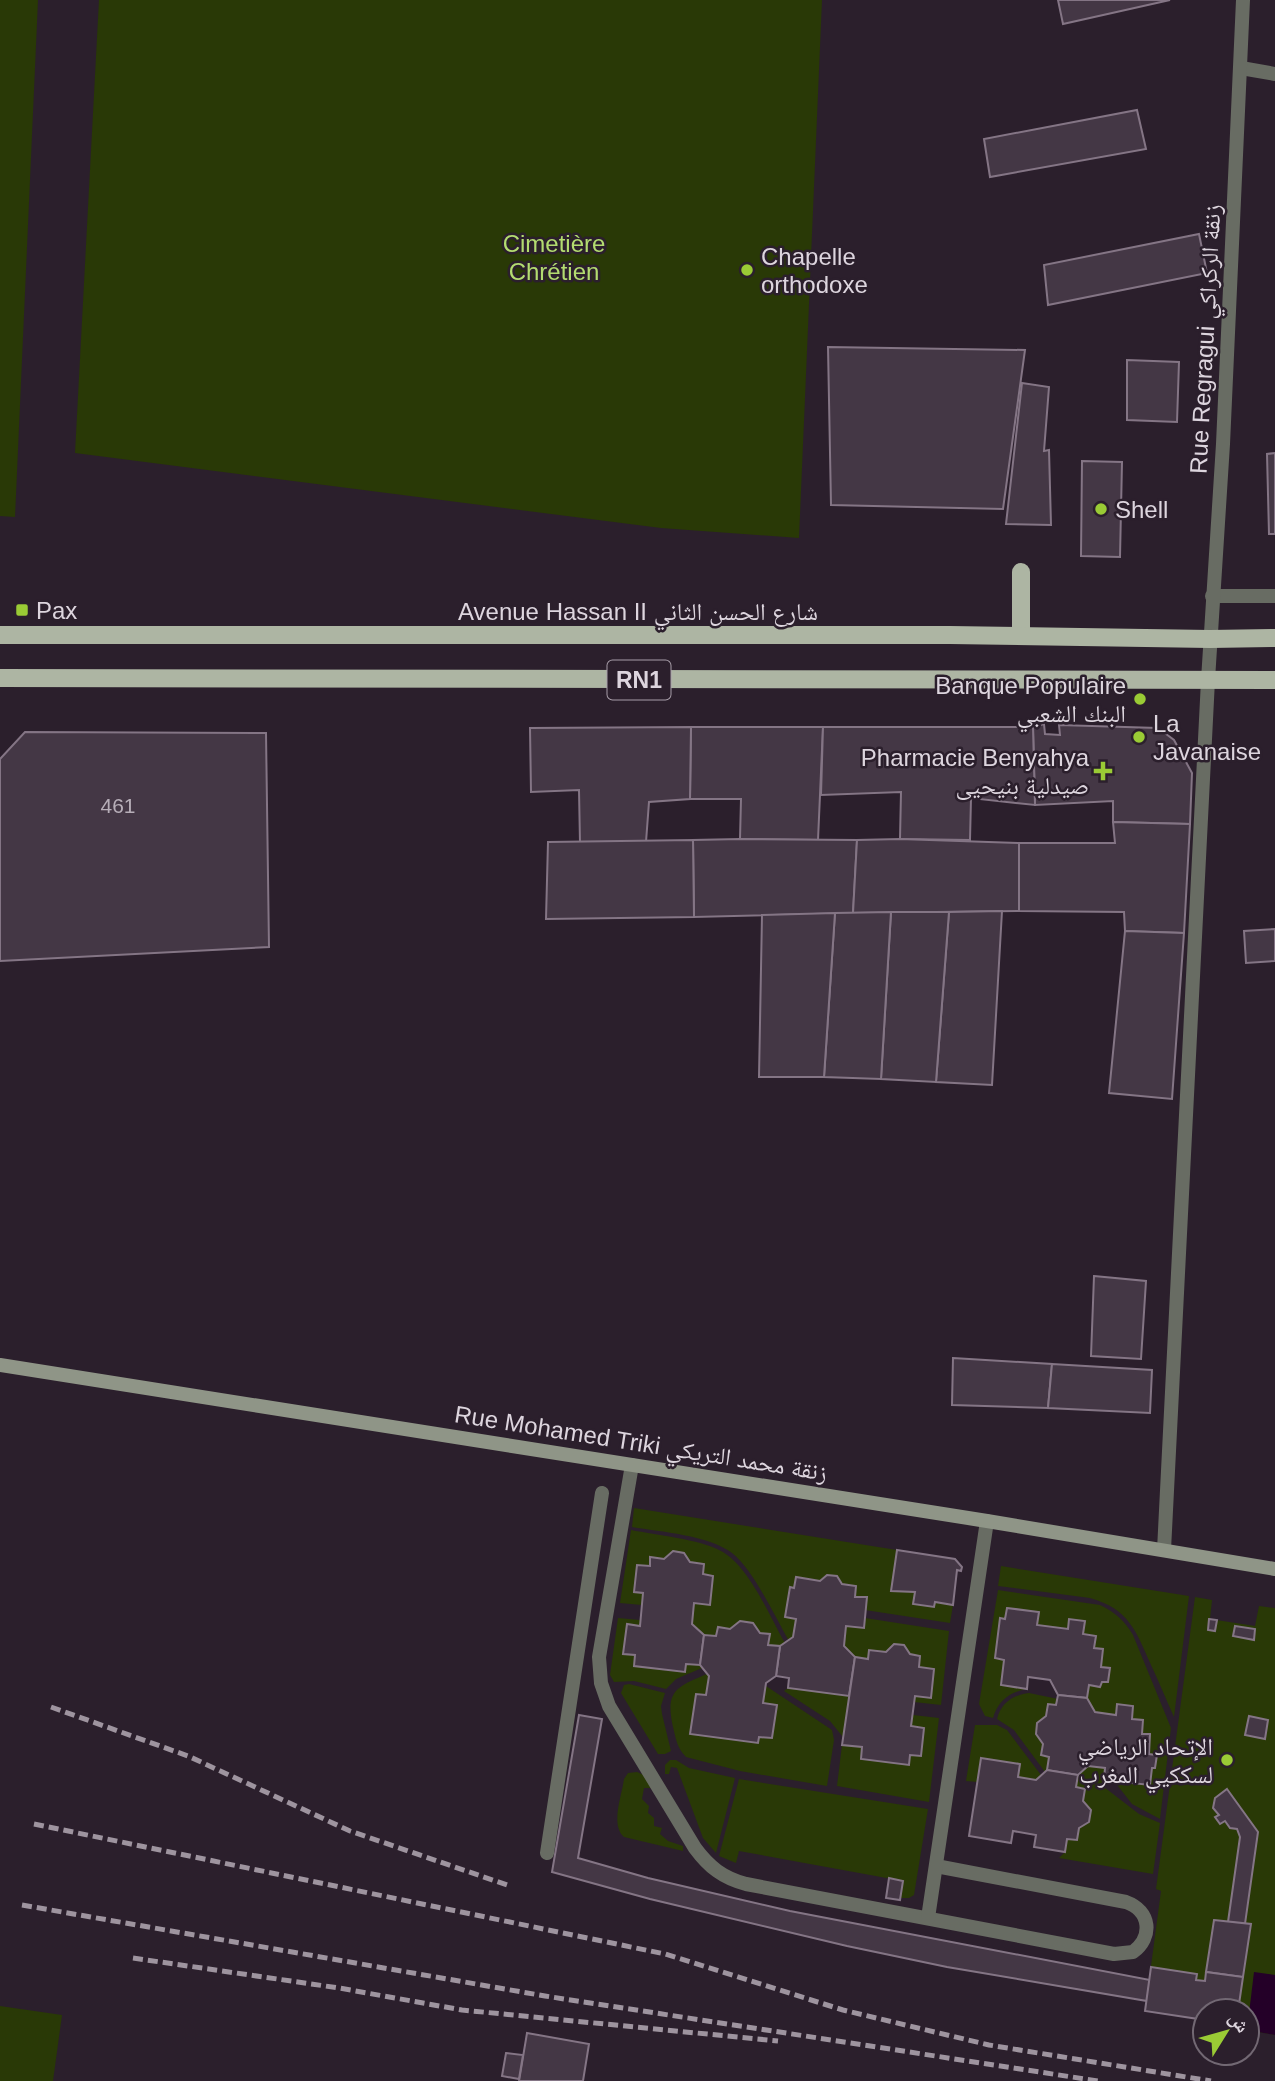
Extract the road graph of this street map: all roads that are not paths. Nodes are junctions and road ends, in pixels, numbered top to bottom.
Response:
1 (1243, 0) edge
2 (1241, 68) junction
3 (1275, 74) edge
4 (1021, 572) dead end
5 (1213, 596) junction
6 (1275, 596) edge
7 (0, 635) edge
8 (1021, 636) junction
9 (1275, 638) edge
10 (1210, 639) junction
11 (1, 679) edge
12 (1208, 680) junction
13 (1275, 680) edge
14 (0, 1365) edge
15 (632, 1465) junction
16 (602, 1493) dead end
17 (987, 1521) junction
18 (1164, 1550) junction
19 (1275, 1569) edge
20 (547, 1853) dead end
21 (936, 1866) junction
22 (928, 1918) junction

1 - 2 street, Rue Regragui زنقة الركراكي
2 - 3 street
2 - 5 street, Rue Regragui زنقة الركراكي
4 - 8 main road
5 - 6 street
5 - 10 street, Rue Regragui زنقة الركراكي
7 - 8 main road, Avenue Hassan II شارع الحسن الثاني / RN1
8 - 10 main road, Avenue Hassan II شارع الحسن الثاني / RN1
9 - 10 main road, Avenue Hassan II شارع الحسن الثاني / RN1
10 - 12 street, Rue Regragui زنقة الركراكي
11 - 12 main road, RN1
12 - 13 main road, RN1
12 - 18 street, Rue Regragui زنقة الركراكي
14 - 15 street, Rue Mohamed Triki زنقة محمد التريكي
15 - 17 street, Rue Mohamed Triki زنقة محمد التريكي
15 - 22 street
16 - 20 street
17 - 18 street, Rue Mohamed Triki زنقة محمد التريكي
17 - 21 street
18 - 19 street, Rue Mohamed Triki زنقة محمد التريكي
21 - 22 street
21 - 22 street

